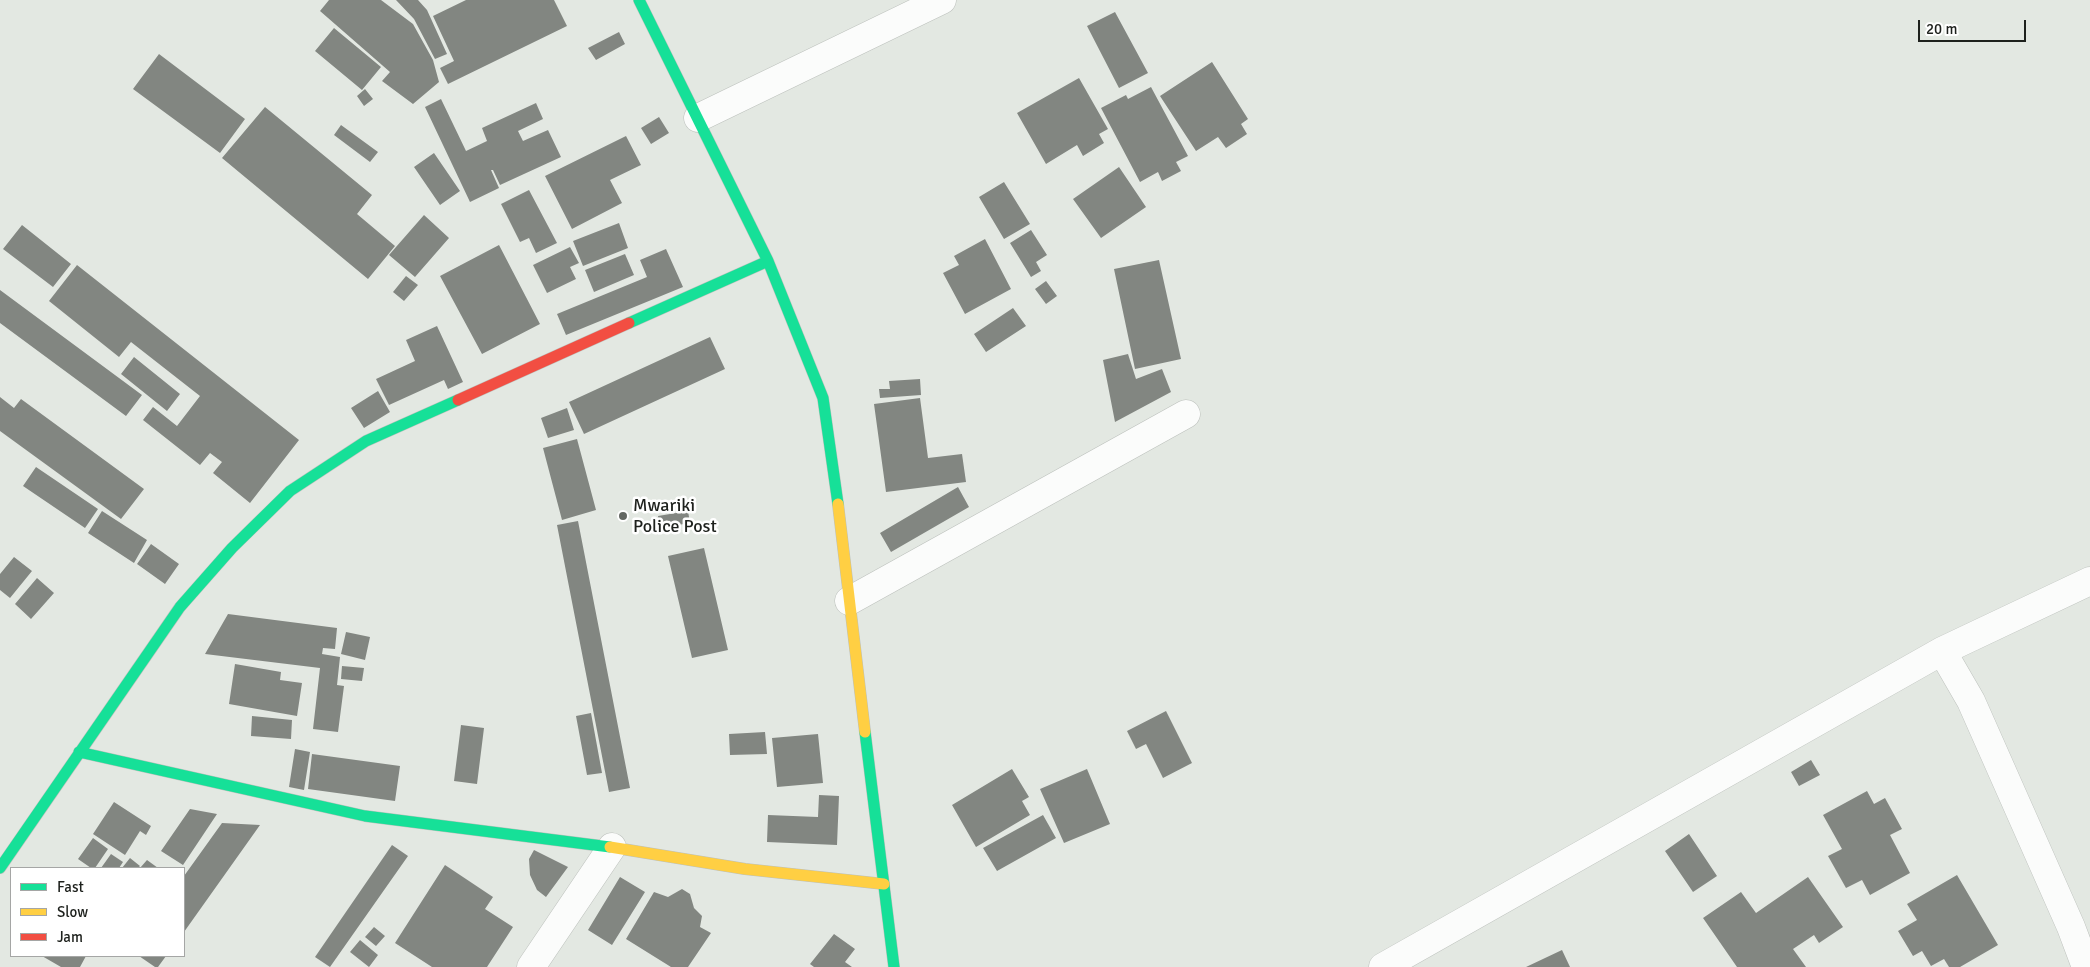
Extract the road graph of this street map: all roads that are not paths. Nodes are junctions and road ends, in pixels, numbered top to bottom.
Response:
1 (640, 0) edge
2 (942, 0) edge
3 (698, 118) junction
4 (768, 261) junction
5 (1186, 414) dead end
6 (2090, 581) edge
7 (849, 601) junction
8 (1942, 651) junction
9 (79, 752) junction
10 (612, 847) junction
11 (0, 868) edge
12 (884, 884) junction
13 (532, 967) edge
14 (894, 967) edge
15 (1383, 967) edge
16 (2086, 967) edge

1 - 3 street
2 - 3 street
3 - 4 street
4 - 7 street
4 - 9 street
5 - 7 street
6 - 8 street
7 - 12 street
8 - 15 street
8 - 16 street
9 - 10 street
9 - 11 street
10 - 12 street
10 - 13 street
12 - 14 street

